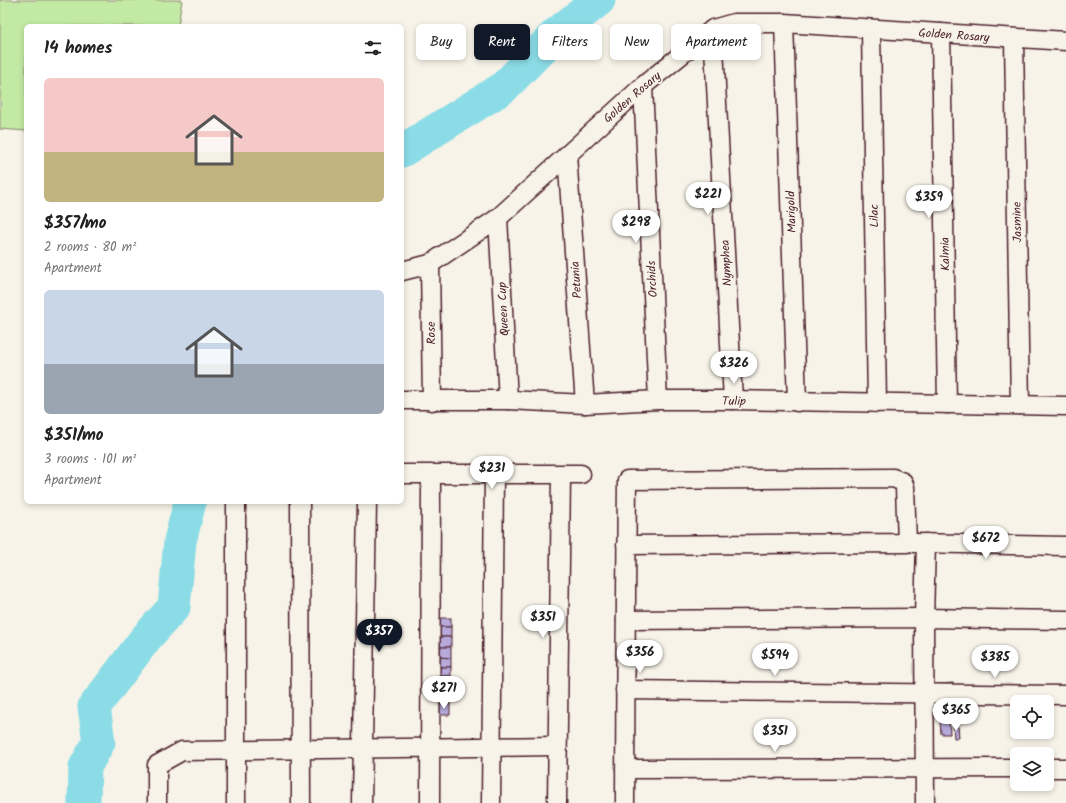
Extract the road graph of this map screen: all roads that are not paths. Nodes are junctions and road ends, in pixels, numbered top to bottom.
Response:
1 (784, 23) junction
2 (728, 24) edge
3 (871, 30) junction
4 (941, 33) junction
5 (1014, 39) junction
6 (1066, 41) edge
7 (675, 60) edge
8 (715, 60) edge
9 (643, 86) junction
10 (567, 155) junction
11 (498, 218) junction
12 (430, 264) junction
13 (404, 270) edge
14 (404, 400) edge
15 (508, 400) junction
16 (658, 400) junction
17 (733, 400) junction
18 (432, 401) junction
19 (797, 402) junction
20 (877, 403) junction
21 (585, 404) junction
22 (947, 404) junction
23 (1020, 405) junction
24 (1066, 406) edge
25 (404, 474) edge
26 (494, 474) junction
27 (581, 474) dead end
28 (431, 475) junction
29 (561, 475) junction
30 (236, 504) edge
31 (300, 504) edge
32 (367, 504) edge
33 (907, 543) junction
34 (926, 543) junction
35 (626, 545) junction
36 (1066, 546) edge
37 (924, 618) junction
38 (626, 620) junction
39 (1066, 620) edge
40 (625, 690) junction
41 (924, 693) junction
42 (1066, 695) edge
43 (491, 746) junction
44 (557, 746) junction
45 (430, 747) junction
46 (302, 749) junction
47 (363, 749) junction
48 (237, 751) junction
49 (925, 768) junction
50 (1010, 768) edge
51 (1054, 768) edge
52 (1066, 768) edge
53 (625, 769) junction
54 (157, 803) edge
55 (236, 803) edge
56 (301, 803) edge
57 (362, 803) edge
58 (430, 803) edge
59 (491, 803) edge
60 (557, 803) edge
61 (624, 803) edge
62 (925, 803) edge

1 - 2 street, Golden Rosary
1 - 3 street, Golden Rosary
1 - 19 street, Marigold
3 - 4 street, Golden Rosary
3 - 20 street, Lilac
4 - 5 street, Golden Rosary
4 - 22 street, Kalmia
5 - 6 street, Golden Rosary
5 - 23 street, Jasmine
7 - 9 street, Golden Rosary
8 - 17 street, Nymphea
9 - 10 street, Golden Rosary
9 - 16 street, Orchids
10 - 11 street, Golden Rosary
10 - 21 street, Petunia
11 - 12 street, Golden Rosary
11 - 15 street, Queen Cup
12 - 13 street, Golden Rosary
12 - 18 street, Rose
14 - 18 street, Tulip
15 - 18 street, Tulip
15 - 21 street, Tulip
16 - 17 street, Tulip
16 - 21 street, Tulip
17 - 19 street, Tulip
19 - 20 street, Tulip
20 - 22 street, Tulip
22 - 23 street, Tulip
23 - 24 street, Tulip
25 - 28 street
26 - 28 street
26 - 29 street
26 - 43 street
27 - 29 street
28 - 45 street
29 - 44 street
30 - 48 street
31 - 46 street
32 - 47 street
33 - 34 street
33 - 35 street
33 - 35 street
34 - 36 street
34 - 37 street
35 - 38 street
37 - 38 street
37 - 39 street
37 - 41 street
38 - 40 street
40 - 41 street
40 - 53 street
41 - 42 street
41 - 49 street
43 - 44 street
43 - 45 street
43 - 59 street
44 - 60 street
45 - 47 street
45 - 58 street
46 - 47 street
46 - 48 street
46 - 56 street
47 - 57 street
48 - 54 street
48 - 55 street
49 - 50 street
49 - 53 street
49 - 62 street
51 - 52 street
53 - 61 street

